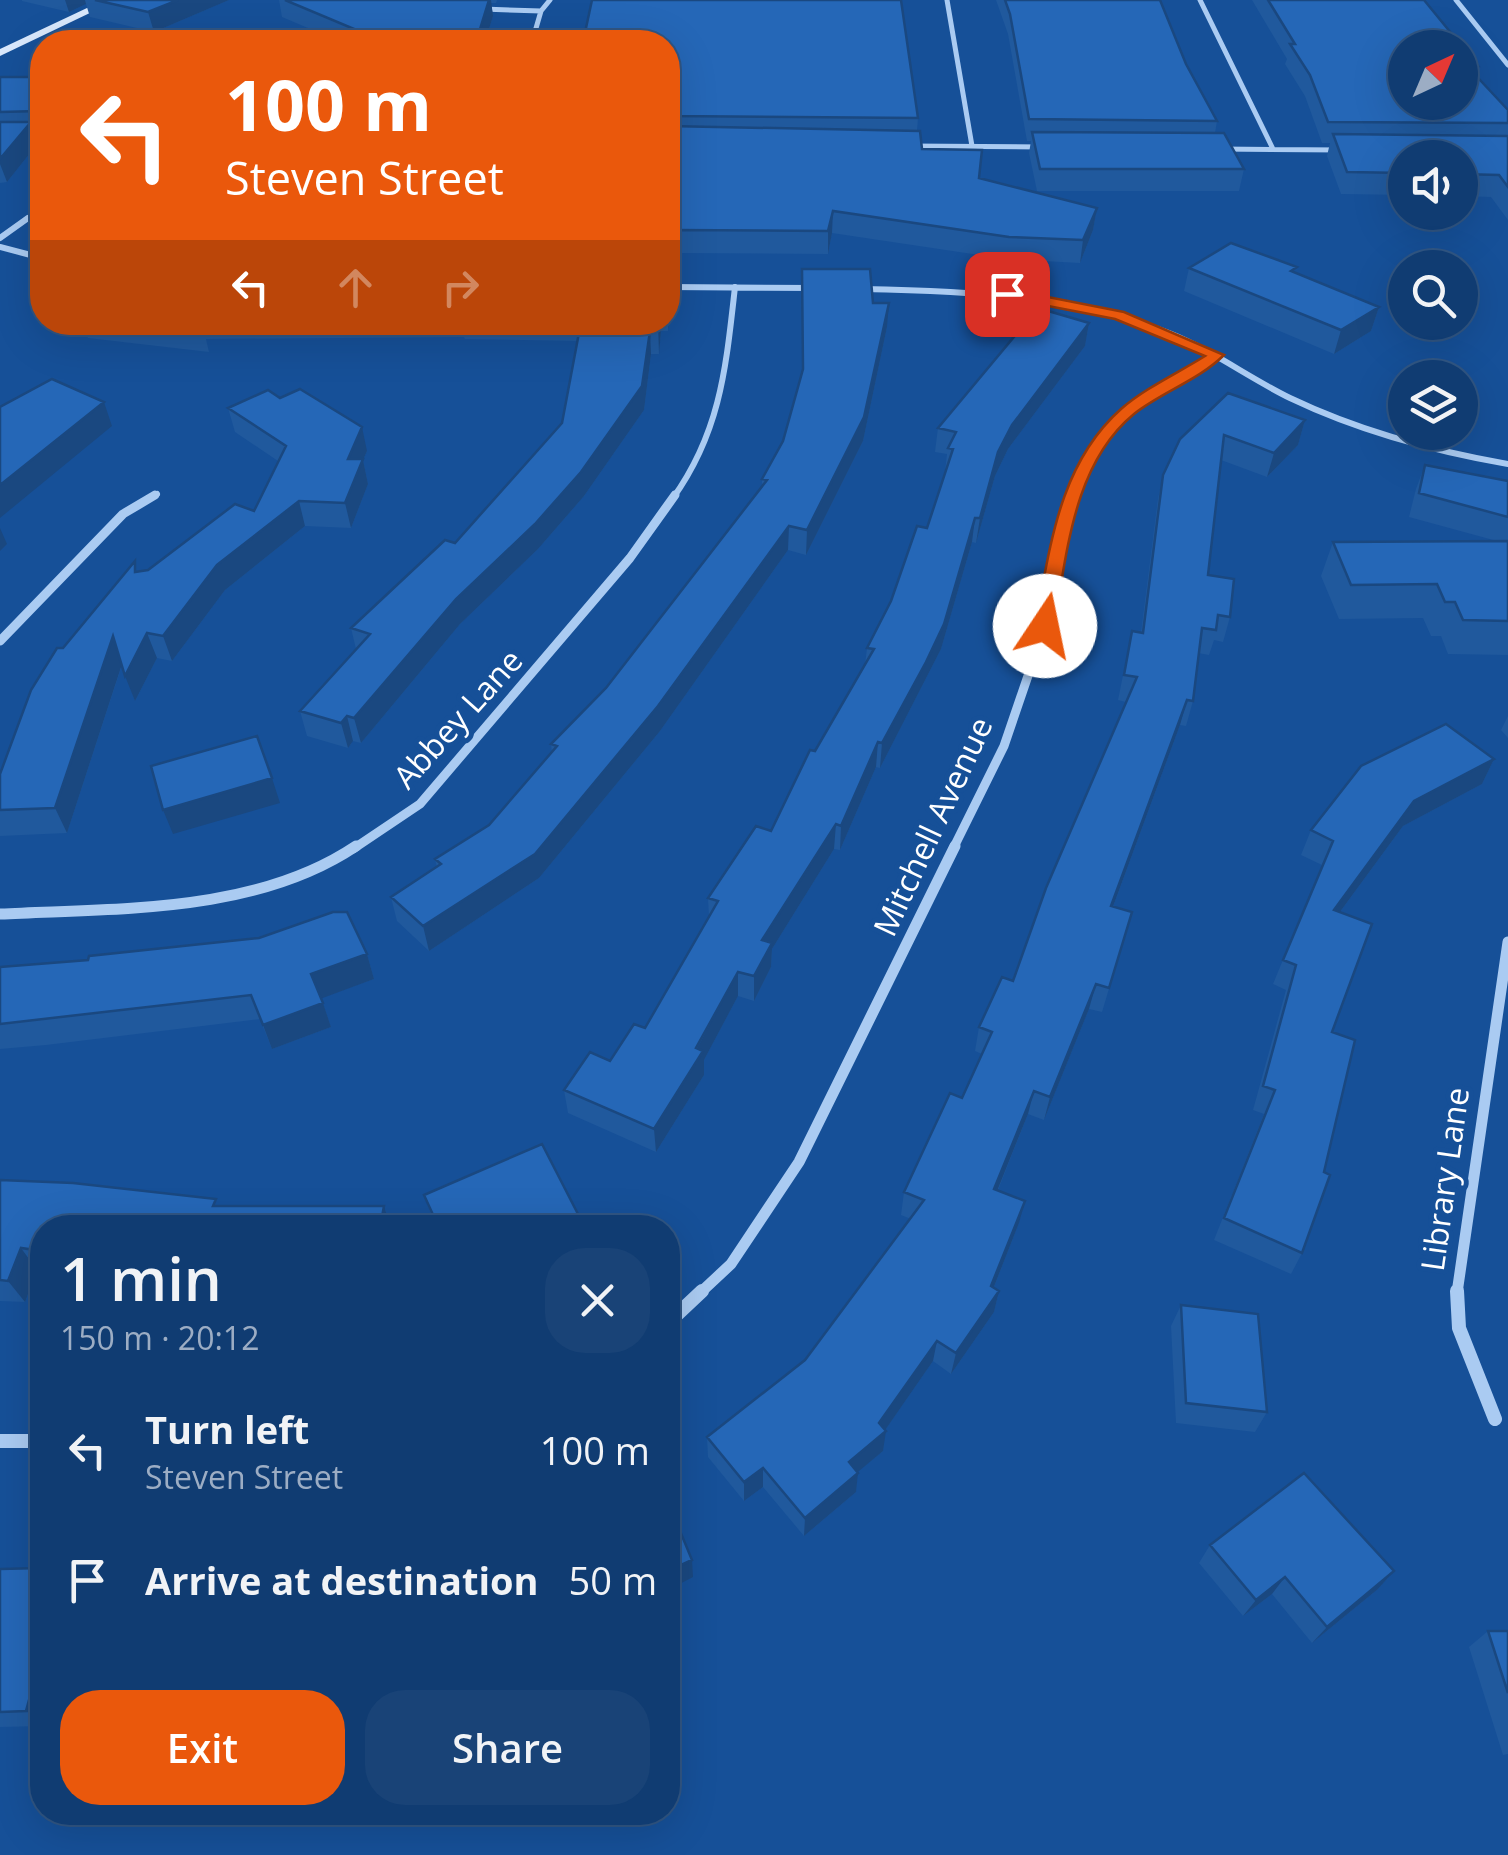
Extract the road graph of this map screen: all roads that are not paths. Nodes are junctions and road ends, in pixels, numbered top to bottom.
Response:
1 (112, 0) edge
2 (550, 0) edge
3 (947, 0) edge
4 (1200, 0) edge
5 (1456, 0) edge
6 (470, 8) edge
7 (541, 11) junction
8 (49, 30) edge
9 (535, 30) edge
10 (30, 39) edge
11 (0, 53) edge
12 (1508, 64) edge
13 (0, 137) edge
14 (30, 138) edge
15 (892, 146) edge
16 (972, 146) junction
17 (1047, 147) edge
18 (1216, 148) edge
19 (1273, 149) junction
20 (1351, 150) edge
21 (30, 217) edge
22 (0, 238) edge
23 (0, 247) edge
24 (30, 255) edge
25 (680, 286) edge
26 (735, 288) junction
27 (831, 288) edge
28 (850, 288) edge
29 (1217, 355) junction
30 (1508, 464) edge
31 (157, 494) dead end
32 (0, 641) edge
33 (0, 914) edge
34 (1508, 942) edge
35 (680, 1311) edge
36 (1495, 1419) dead end
37 (0, 1441) edge
38 (30, 1441) edge

1 - 8 street
2 - 7 street
3 - 16 street
4 - 19 street
5 - 12 street
6 - 7 street
7 - 9 street
10 - 11 street
13 - 14 street
15 - 16 street
16 - 17 street
18 - 19 street
19 - 20 street
21 - 22 street
23 - 24 street
25 - 26 street
26 - 27 street
26 - 33 street, Abbey Lane
28 - 29 street
29 - 30 street
29 - 35 street, Mitchell Avenue
31 - 32 street
34 - 36 street, Library Lane
37 - 38 street

